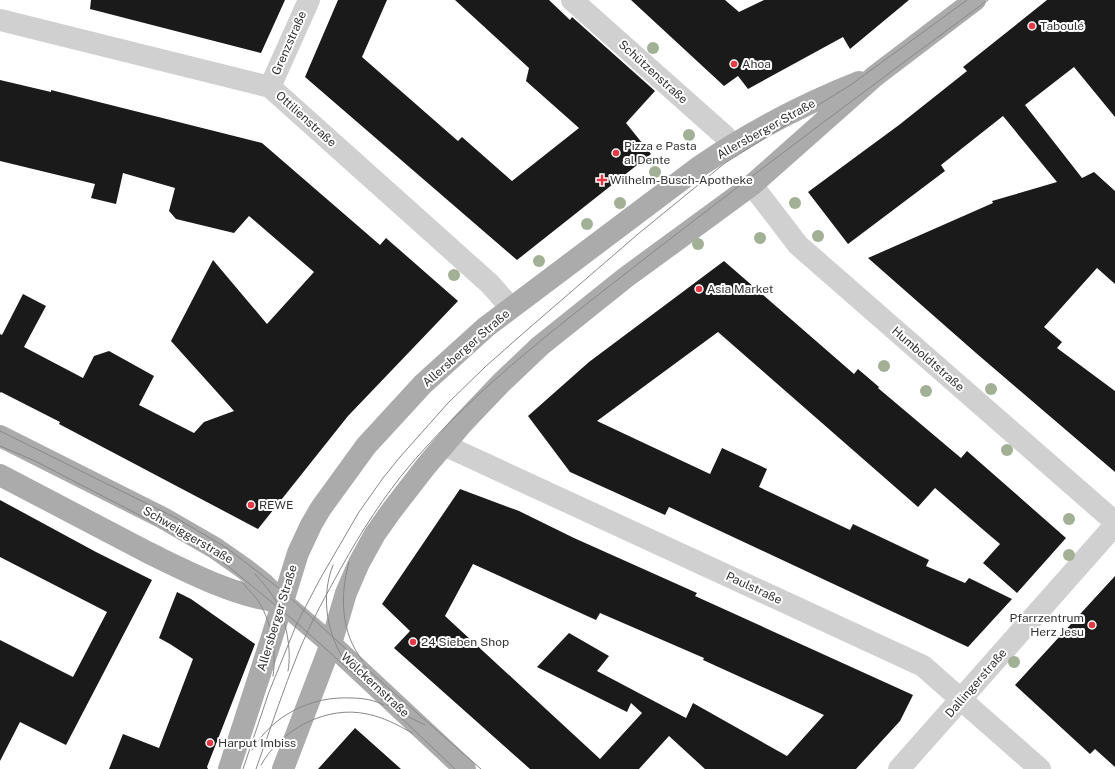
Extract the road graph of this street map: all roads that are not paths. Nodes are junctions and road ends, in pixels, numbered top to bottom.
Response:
1 (309, 0) edge
2 (572, 0) edge
3 (975, 0) edge
4 (0, 20) edge
5 (875, 76) junction
6 (270, 87) junction
7 (731, 145) junction
8 (752, 185) junction
9 (511, 308) junction
10 (0, 436) edge
11 (444, 445) junction
12 (0, 475) edge
13 (1115, 523) edge
14 (282, 602) junction
15 (331, 644) junction
16 (961, 700) junction
17 (230, 769) edge
18 (283, 769) edge
19 (465, 769) edge
20 (899, 769) edge
21 (1040, 769) edge

1 - 6 street, Grenzstraße
2 - 7 street, Schützenstraße
3 - 5 main road, Allersberger Straße
4 - 6 street, Ottilienstraße
5 - 7 main road, Allersberger Straße
5 - 8 main road, Allersberger Straße
6 - 9 street, Ottilienstraße
7 - 9 main road, Allersberger Straße
8 - 11 main road, Allersberger Straße
8 - 13 street, Humboldtstraße
9 - 14 main road, Allersberger Straße
10 - 14 main road, Schweiggerstraße
11 - 15 main road, Allersberger Straße
11 - 16 street, Paulstraße
12 - 14 main road
13 - 16 street, Dallingerstraße
14 - 15 main road, Wölckernstraße
14 - 17 main road, Allersberger Straße
15 - 18 main road, Allersberger Straße
15 - 19 main road, Wölckernstraße
16 - 20 street, Dallingerstraße
16 - 21 street, Paulstraße

